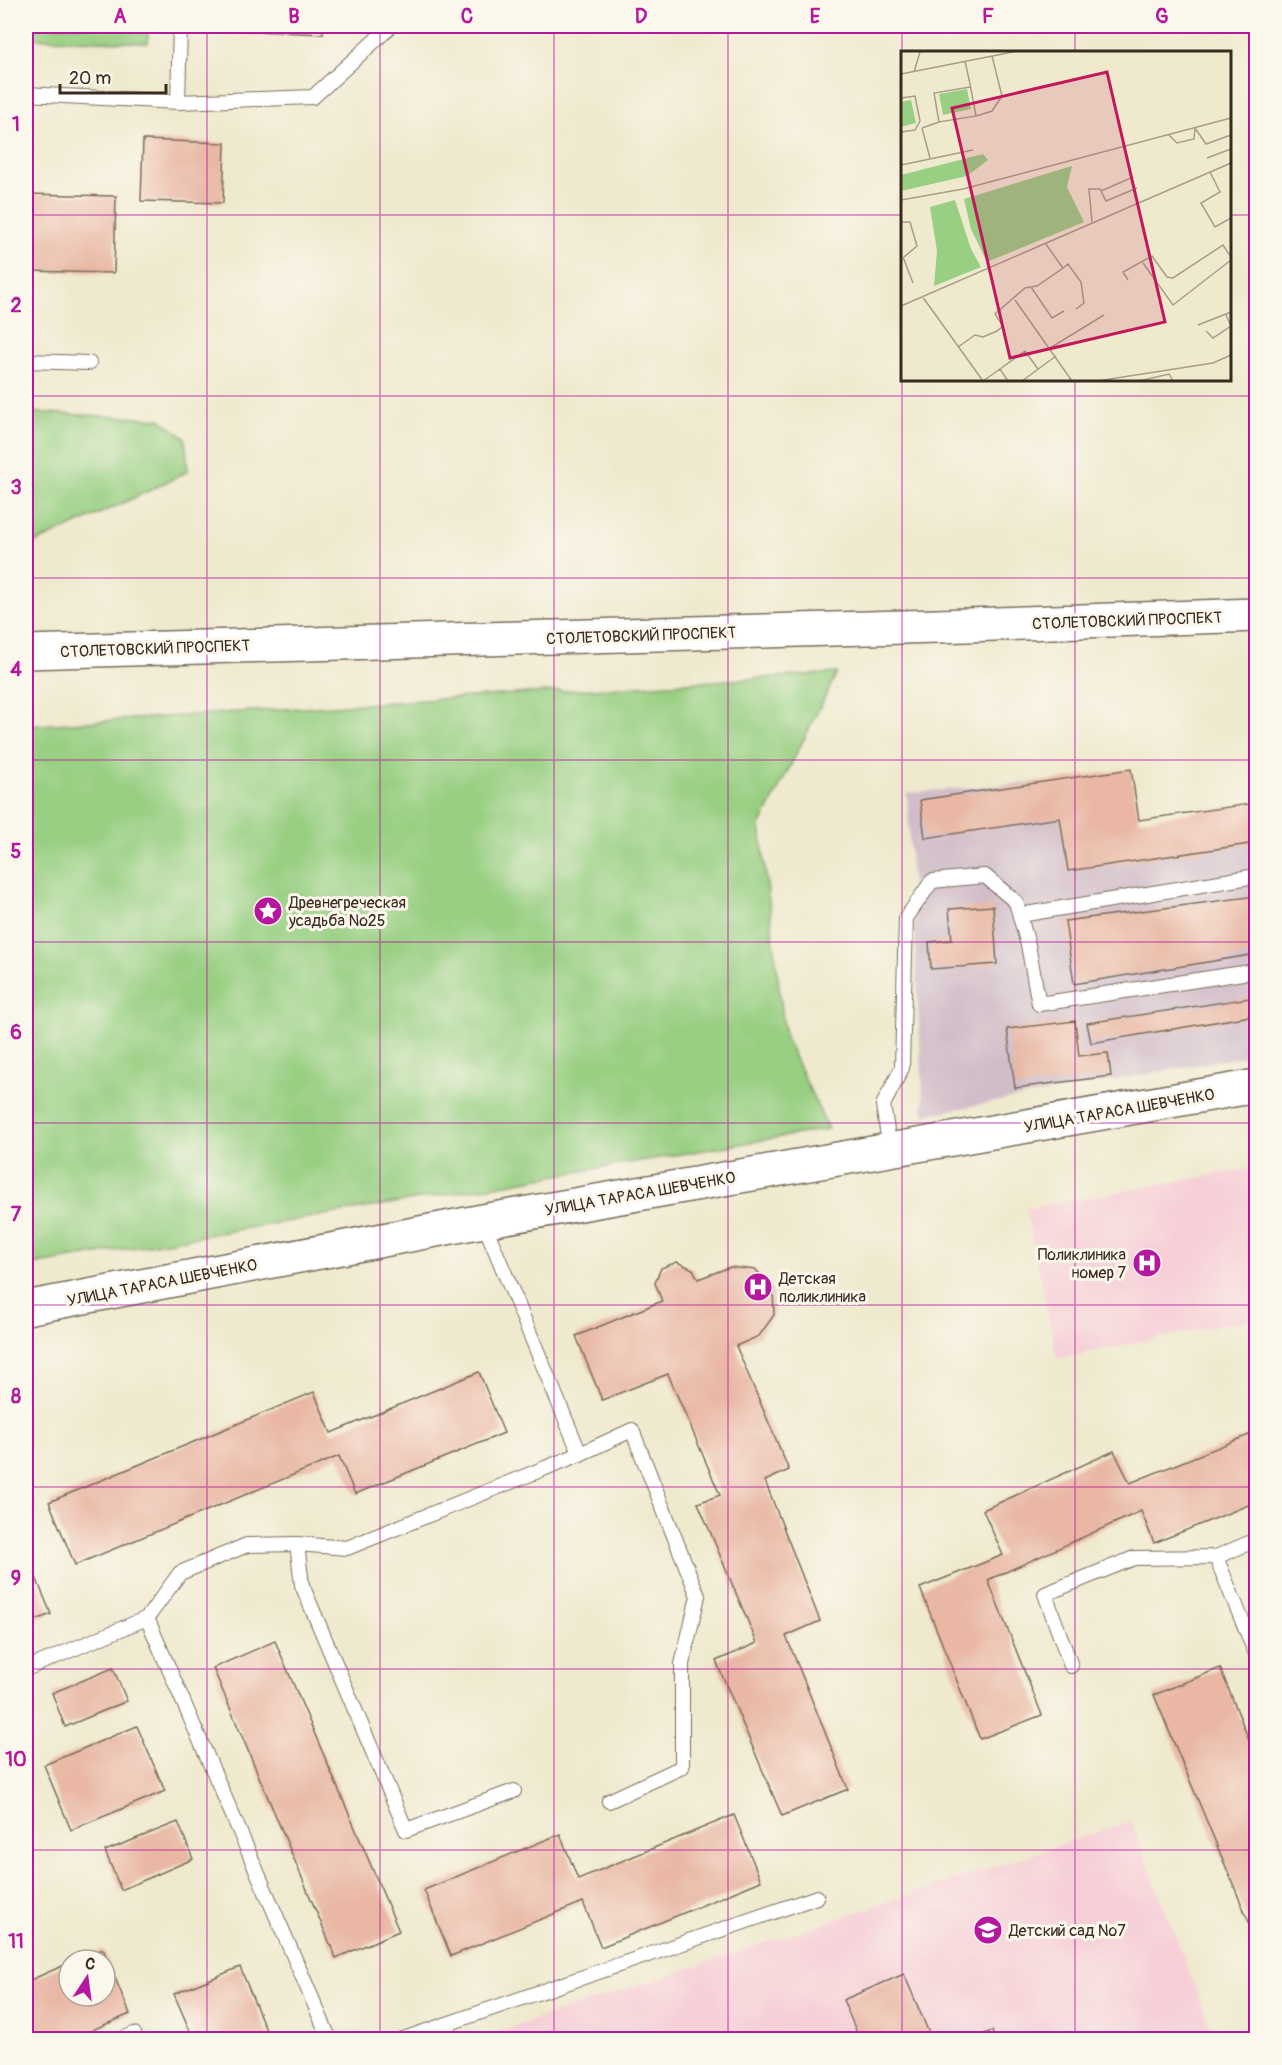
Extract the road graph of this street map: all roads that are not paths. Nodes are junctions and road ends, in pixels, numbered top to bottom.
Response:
1 (180, 26) edge
2 (391, 26) edge
3 (26, 94) edge
4 (178, 102) junction
5 (26, 361) edge
6 (89, 363) dead end
7 (1257, 615) edge
8 (26, 652) edge
9 (1257, 876) edge
10 (1020, 915) junction
11 (1257, 971) edge
12 (1257, 1086) edge
13 (890, 1149) junction
14 (483, 1221) junction
15 (26, 1308) edge
16 (580, 1454) junction
17 (1257, 1540) edge
18 (297, 1544) junction
19 (1215, 1557) junction
20 (147, 1618) junction
21 (1257, 1654) edge
22 (1071, 1666) dead end
23 (26, 1669) edge
24 (514, 1791) dead end
25 (609, 1801) dead end
26 (817, 1897) dead end
27 (120, 2040) edge
28 (137, 2040) edge
29 (330, 2040) edge
30 (400, 2040) edge

1 - 4 lane
2 - 4 lane
3 - 4 lane
5 - 6 lane
7 - 8 street, СТОЛЕТОВСКИЙ ПРОСПЕКТ
9 - 10 lane
10 - 11 lane
10 - 13 lane
12 - 13 street, УЛИЦА ТАРАСА ШЕВЧЕНКО
13 - 14 street, УЛИЦА ТАРАСА ШЕВЧЕНКО
14 - 15 street, УЛИЦА ТАРАСА ШЕВЧЕНКО
14 - 16 lane
16 - 18 lane
16 - 25 lane
17 - 19 lane
18 - 20 lane
18 - 24 lane
19 - 21 lane
19 - 22 lane
20 - 23 lane
20 - 29 lane
26 - 30 lane
27 - 28 lane

